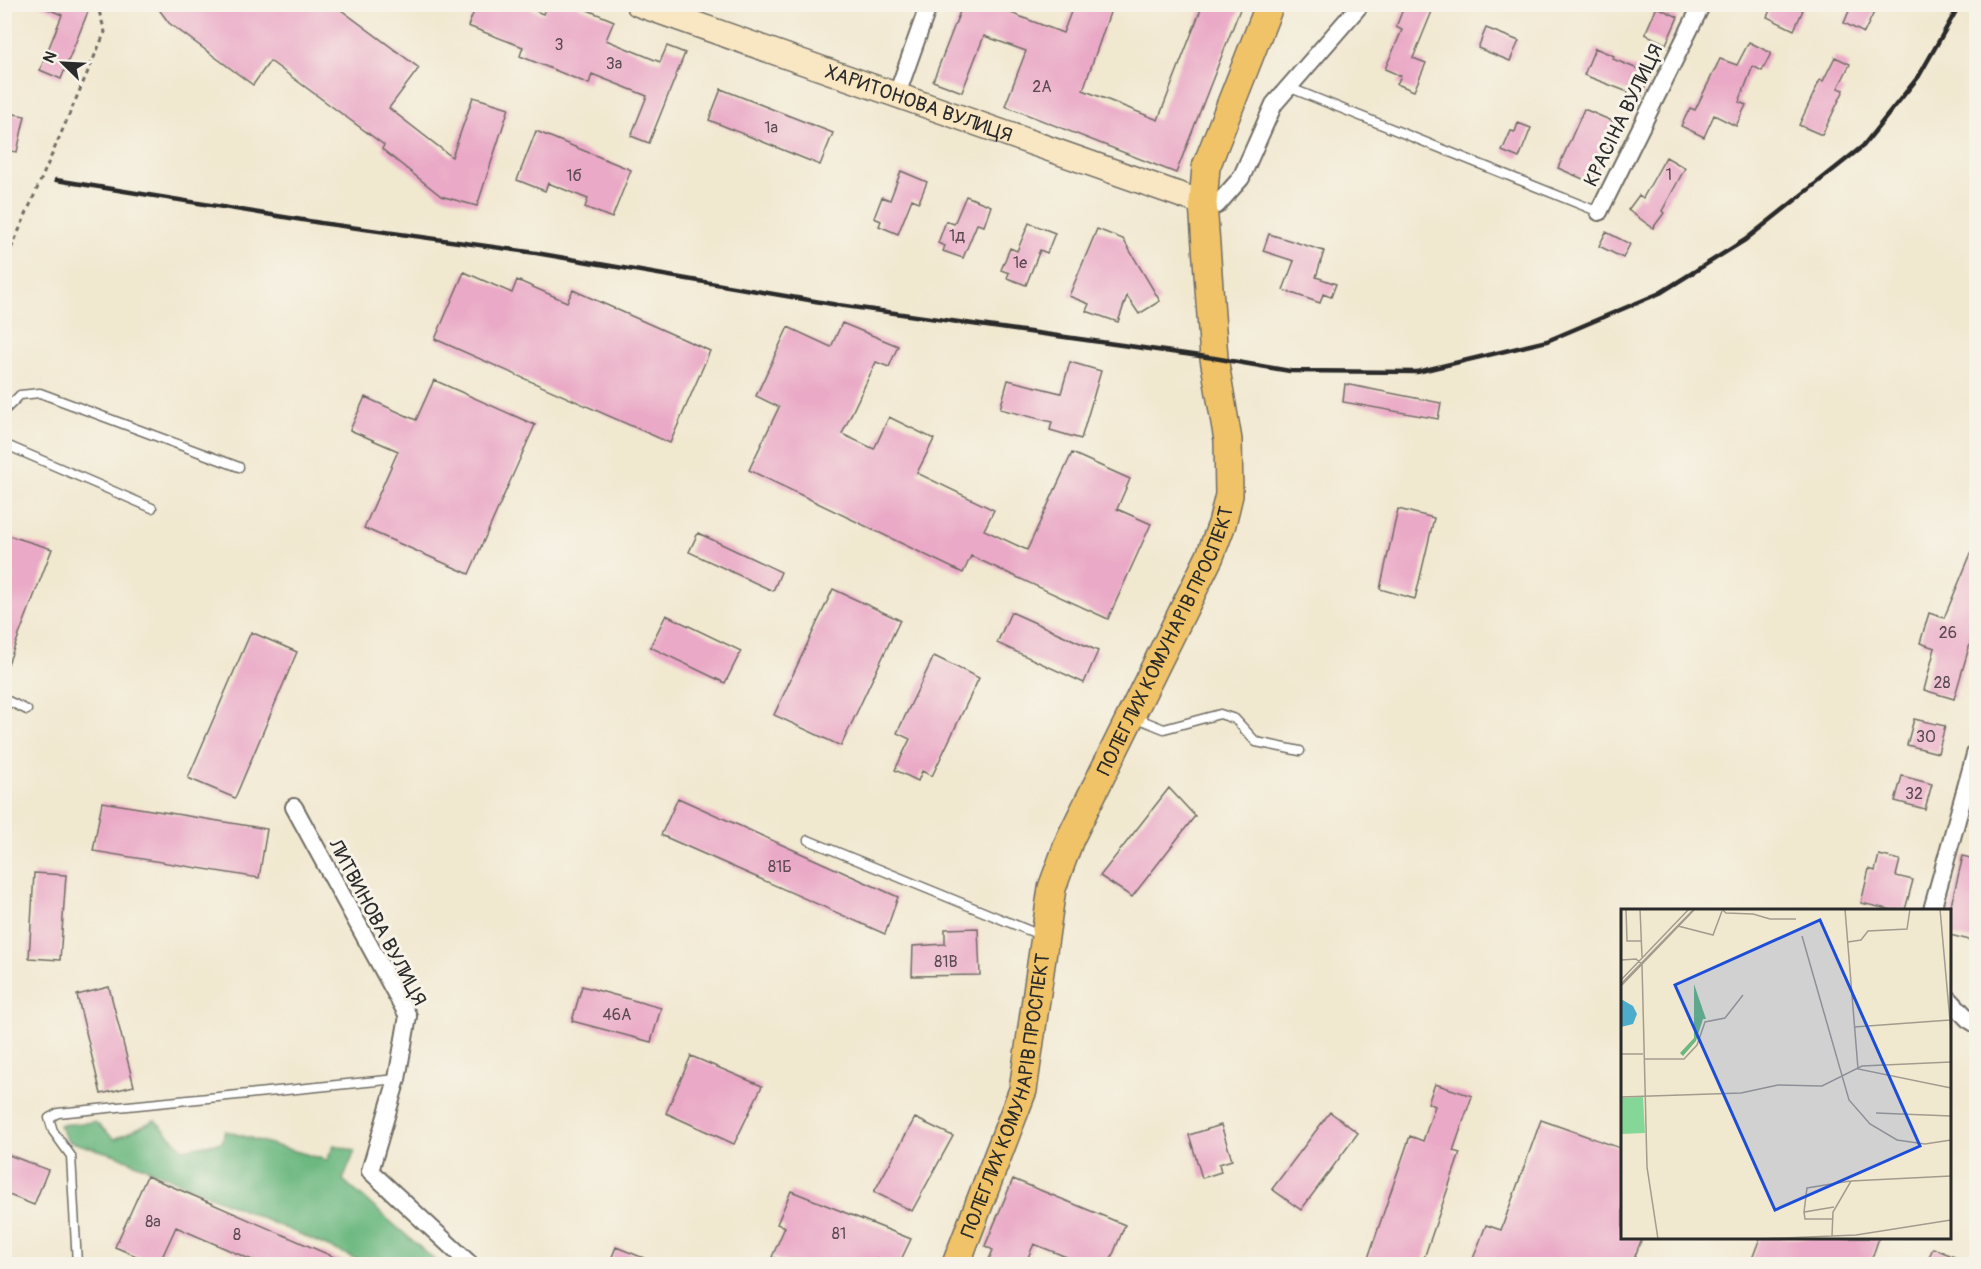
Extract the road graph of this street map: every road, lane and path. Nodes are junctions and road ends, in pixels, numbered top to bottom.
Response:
1 (97, 4) edge
2 (638, 4) edge
3 (929, 4) edge
4 (1270, 4) edge
5 (1361, 4) edge
6 (1702, 4) edge
7 (1288, 87) junction
8 (896, 98) junction
9 (1203, 203) junction
10 (1599, 212) joint
11 (4, 265) edge
12 (4, 411) edge
13 (4, 444) edge
14 (239, 467) dead end
15 (152, 508) dead end
16 (4, 699) edge
17 (27, 710) dead end
18 (1131, 716) junction
19 (1300, 751) dead end
20 (1977, 751) edge
21 (294, 807) dead end
22 (808, 840) dead end
23 (1932, 909) edge
24 (1046, 937) junction
25 (1951, 1001) edge
26 (1977, 1024) edge
27 (397, 1079) junction
28 (77, 1264) edge
29 (470, 1264) edge
30 (956, 1264) edge

1 - 11 path
2 - 8 street, ХАРИТОНОВА ВУЛИЦЯ
3 - 8 street
4 - 9 main road, ПОЛЕГЛИХ КОМУНАРІВ ПРОСПЕКТ
5 - 7 street
6 - 10 street, КРАСІНА ВУЛИЦЯ
7 - 9 street
7 - 10 lane
8 - 9 street, ХАРИТОНОВА ВУЛИЦЯ
9 - 18 main road, ПОЛЕГЛИХ КОМУНАРІВ ПРОСПЕКТ
12 - 14 lane
13 - 15 lane
16 - 17 lane
18 - 19 lane
18 - 24 main road, ПОЛЕГЛИХ КОМУНАРІВ ПРОСПЕКТ
20 - 23 street
21 - 27 street, ЛИТВИНОВА ВУЛИЦЯ
22 - 24 lane
24 - 30 main road, ПОЛЕГЛИХ КОМУНАРІВ ПРОСПЕКТ
25 - 26 street
27 - 28 lane
27 - 29 street, ЛИТВИНОВА ВУЛИЦЯ

